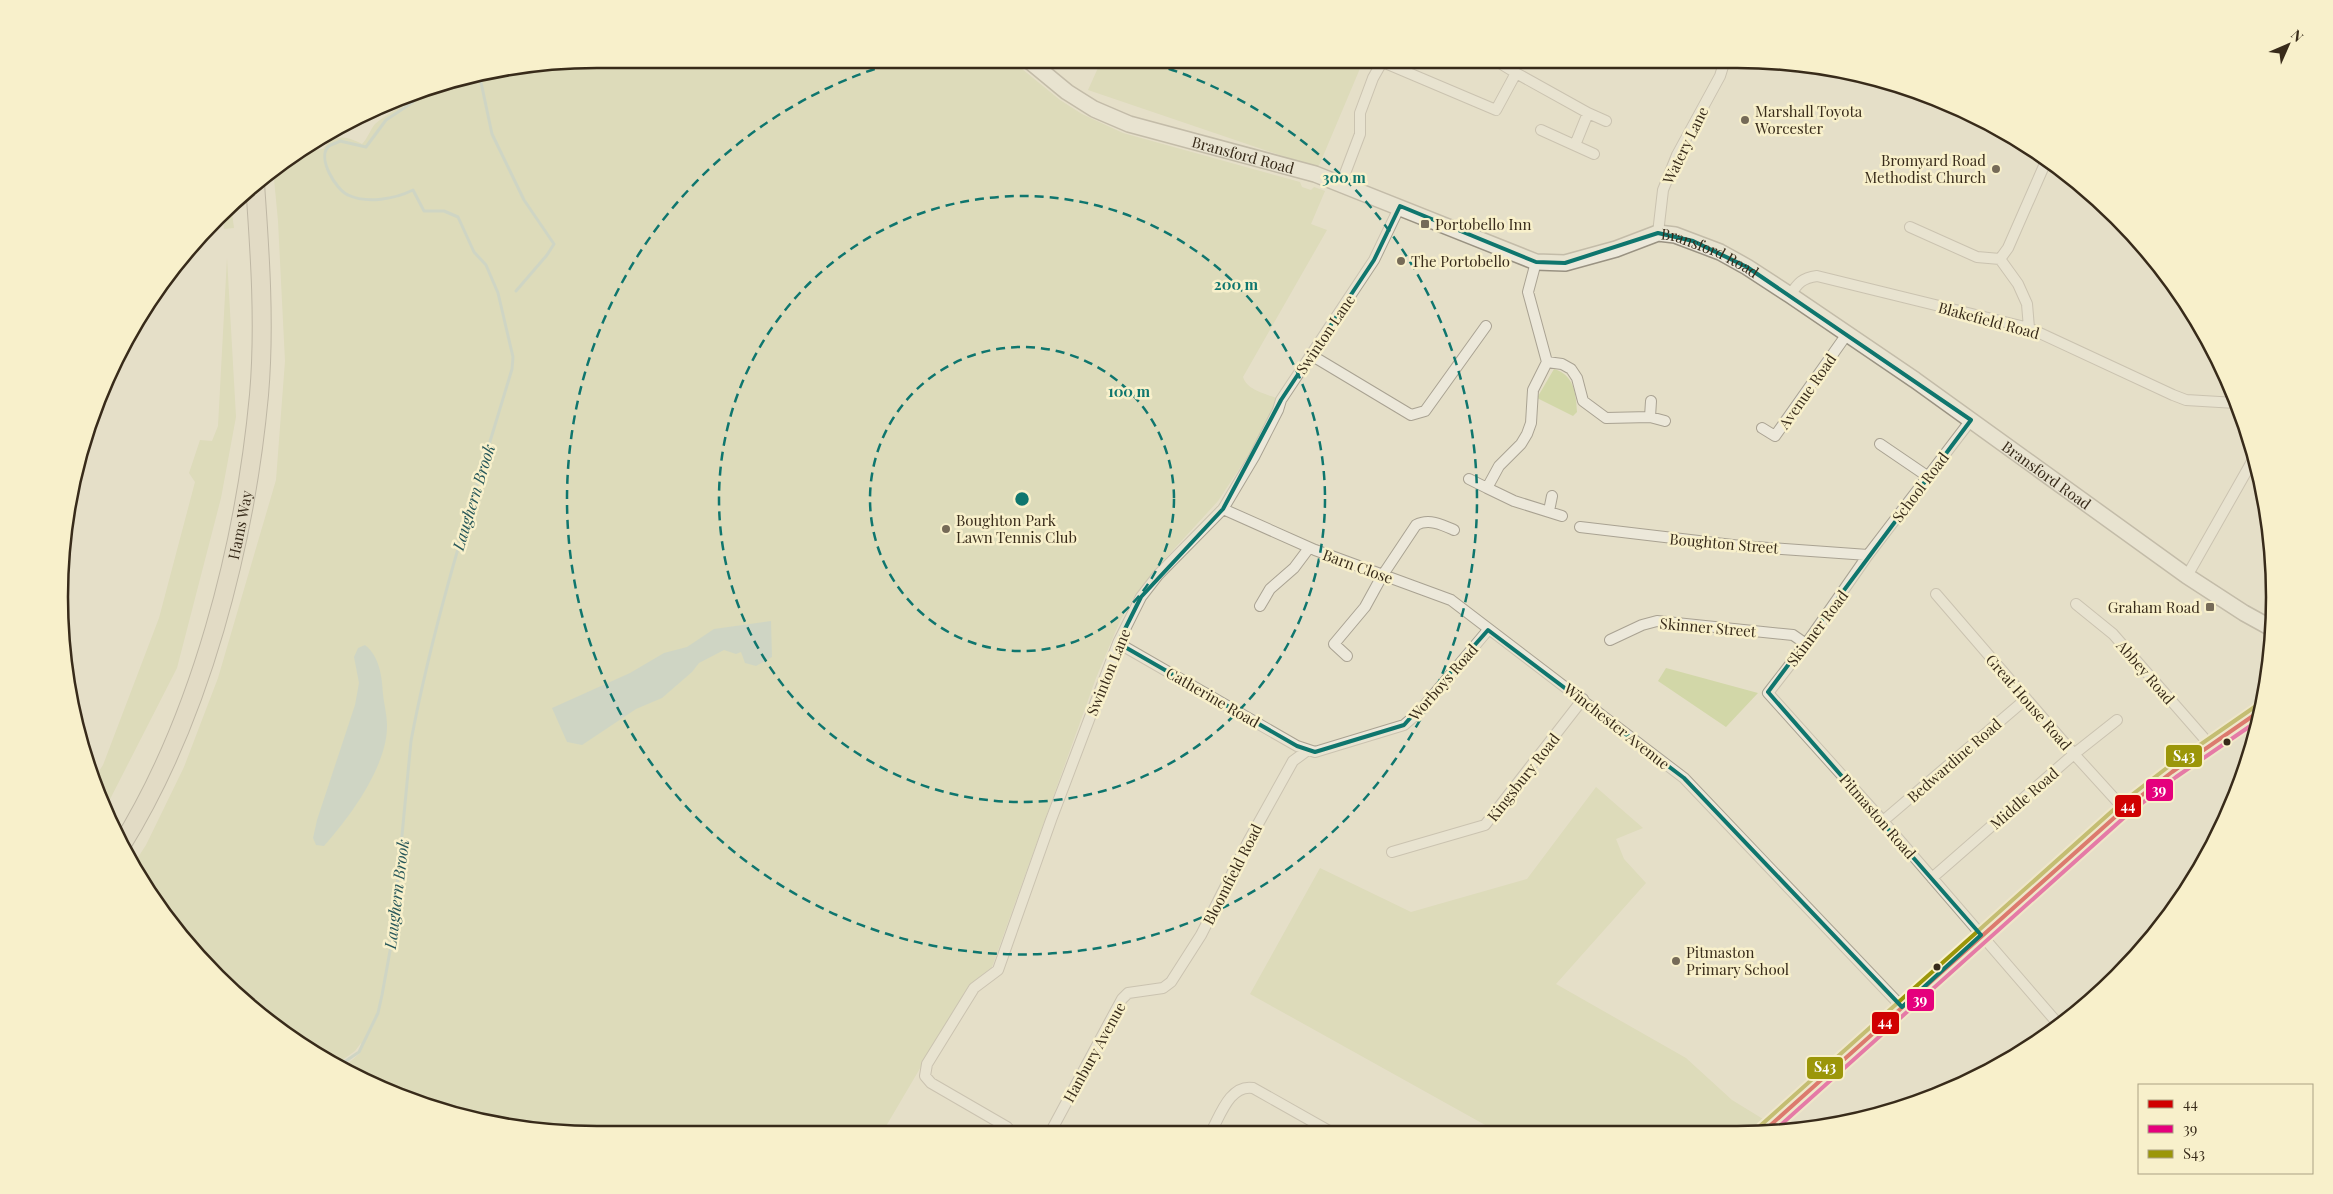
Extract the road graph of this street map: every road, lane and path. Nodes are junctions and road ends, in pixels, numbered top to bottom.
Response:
1 (1038, 68) edge
2 (1377, 68) edge
3 (1397, 68) edge
4 (1508, 68) edge
5 (1722, 68) edge
6 (1516, 73) junction
7 (1588, 113) junction
8 (1606, 121) dead end
9 (1541, 130) dead end
10 (1575, 145) junction
11 (1594, 154) dead end
12 (2043, 166) edge
13 (1341, 184) junction
14 (255, 193) edge
15 (1400, 206) junction
16 (1910, 227) dead end
17 (1658, 233) junction
18 (2000, 258) junction
19 (1536, 262) junction
20 (1790, 295) junction
21 (1486, 326) dead end
22 (2030, 328) junction
23 (1847, 334) junction
24 (1310, 355) junction
25 (1547, 362) junction
26 (1651, 401) dead end
27 (2228, 403) edge
28 (1650, 417) junction
29 (1972, 420) junction
30 (1665, 421) dead end
31 (1762, 428) dead end
32 (1880, 444) dead end
33 (2249, 467) edge
34 (1927, 476) junction
35 (1469, 479) dead end
36 (1487, 488) junction
37 (1552, 496) dead end
38 (1223, 509) junction
39 (1549, 511) junction
40 (1562, 516) dead end
41 (1580, 527) dead end
42 (1454, 530) dead end
43 (1309, 548) junction
44 (1868, 555) junction
45 (1382, 576) junction
46 (2187, 576) junction
47 (1936, 594) dead end
48 (2076, 604) dead end
49 (1260, 606) dead end
50 (2264, 624) edge
51 (1488, 630) junction
52 (1610, 640) dead end
53 (1118, 643) junction
54 (1806, 644) junction
55 (1347, 656) dead end
56 (1583, 699) junction
57 (1774, 699) joint
58 (2026, 699) junction
59 (2251, 717) edge
60 (2117, 720) dead end
61 (2210, 745) junction
62 (1308, 750) junction
63 (2074, 754) junction
64 (2124, 809) junction
65 (1884, 821) junction
66 (125, 838) edge
67 (1392, 852) dead end
68 (1932, 878) junction
69 (1981, 935) junction
70 (1151, 990) joint
71 (1902, 1007) junction
72 (2054, 1020) edge
73 (1771, 1125) edge
74 (1005, 1126) edge
75 (1054, 1126) edge
76 (1214, 1126) edge
77 (1319, 1126) edge

1 - 13 main road, Bransford Road
2 - 13 street
3 - 6 street
4 - 6 street
5 - 17 street, Watery Lane
6 - 7 street
7 - 8 street
7 - 10 street
9 - 10 street
10 - 11 street
12 - 18 street
13 - 15 main road, Bransford Road
14 - 66 highway, Hams Way
15 - 19 main road, Bransford Road
15 - 24 street, Swinton Lane
16 - 18 street
17 - 19 main road, Bransford Road
17 - 20 main road, Bransford Road
18 - 22 street
19 - 25 street
20 - 22 street, Blakefield Road
20 - 23 main road, Bransford Road
21 - 24 street
22 - 27 street, Blakefield Road
23 - 29 main road, Bransford Road
23 - 31 street, Avenue Road
24 - 38 street, Swinton Lane
25 - 28 street
25 - 36 street
26 - 28 street
28 - 30 street
29 - 34 street, School Road
29 - 46 main road, Bransford Road
32 - 34 street
33 - 46 street
34 - 44 street, School Road
35 - 36 street
36 - 39 street
37 - 39 street
38 - 43 street, Barn Close
38 - 53 street, Swinton Lane
39 - 40 street
41 - 44 street, Boughton Street
42 - 45 street
43 - 45 street, Barn Close
43 - 49 street
44 - 54 street, Skinner Road
45 - 51 street, Barn Close
45 - 55 street
46 - 50 main road, Bransford Road
47 - 58 street, Great House Road
48 - 61 street, Abbey Road
51 - 56 street, Winchester Avenue
51 - 62 street, Worboys Road
52 - 54 street, Skinner Street
53 - 62 street, Catherine Road
53 - 74 street, Swinton Lane
54 - 57 street, Skinner Road
56 - 67 street, Kingsbury Road
56 - 71 street, Winchester Avenue
57 - 65 street, Pitmaston Road
58 - 63 street, Great House Road
58 - 65 street, Bedwardine Road
59 - 61 main road
60 - 63 street, Middle Road
61 - 64 main road
62 - 70 street, Bloomfield Road
63 - 64 street, Great House Road
63 - 68 street, Middle Road
64 - 69 main road
65 - 68 street, Pitmaston Road
68 - 69 street, Pitmaston Road
69 - 71 main road
69 - 72 street, Pitmaston Road
70 - 75 street, Hanbury Avenue
71 - 73 main road
76 - 77 street

